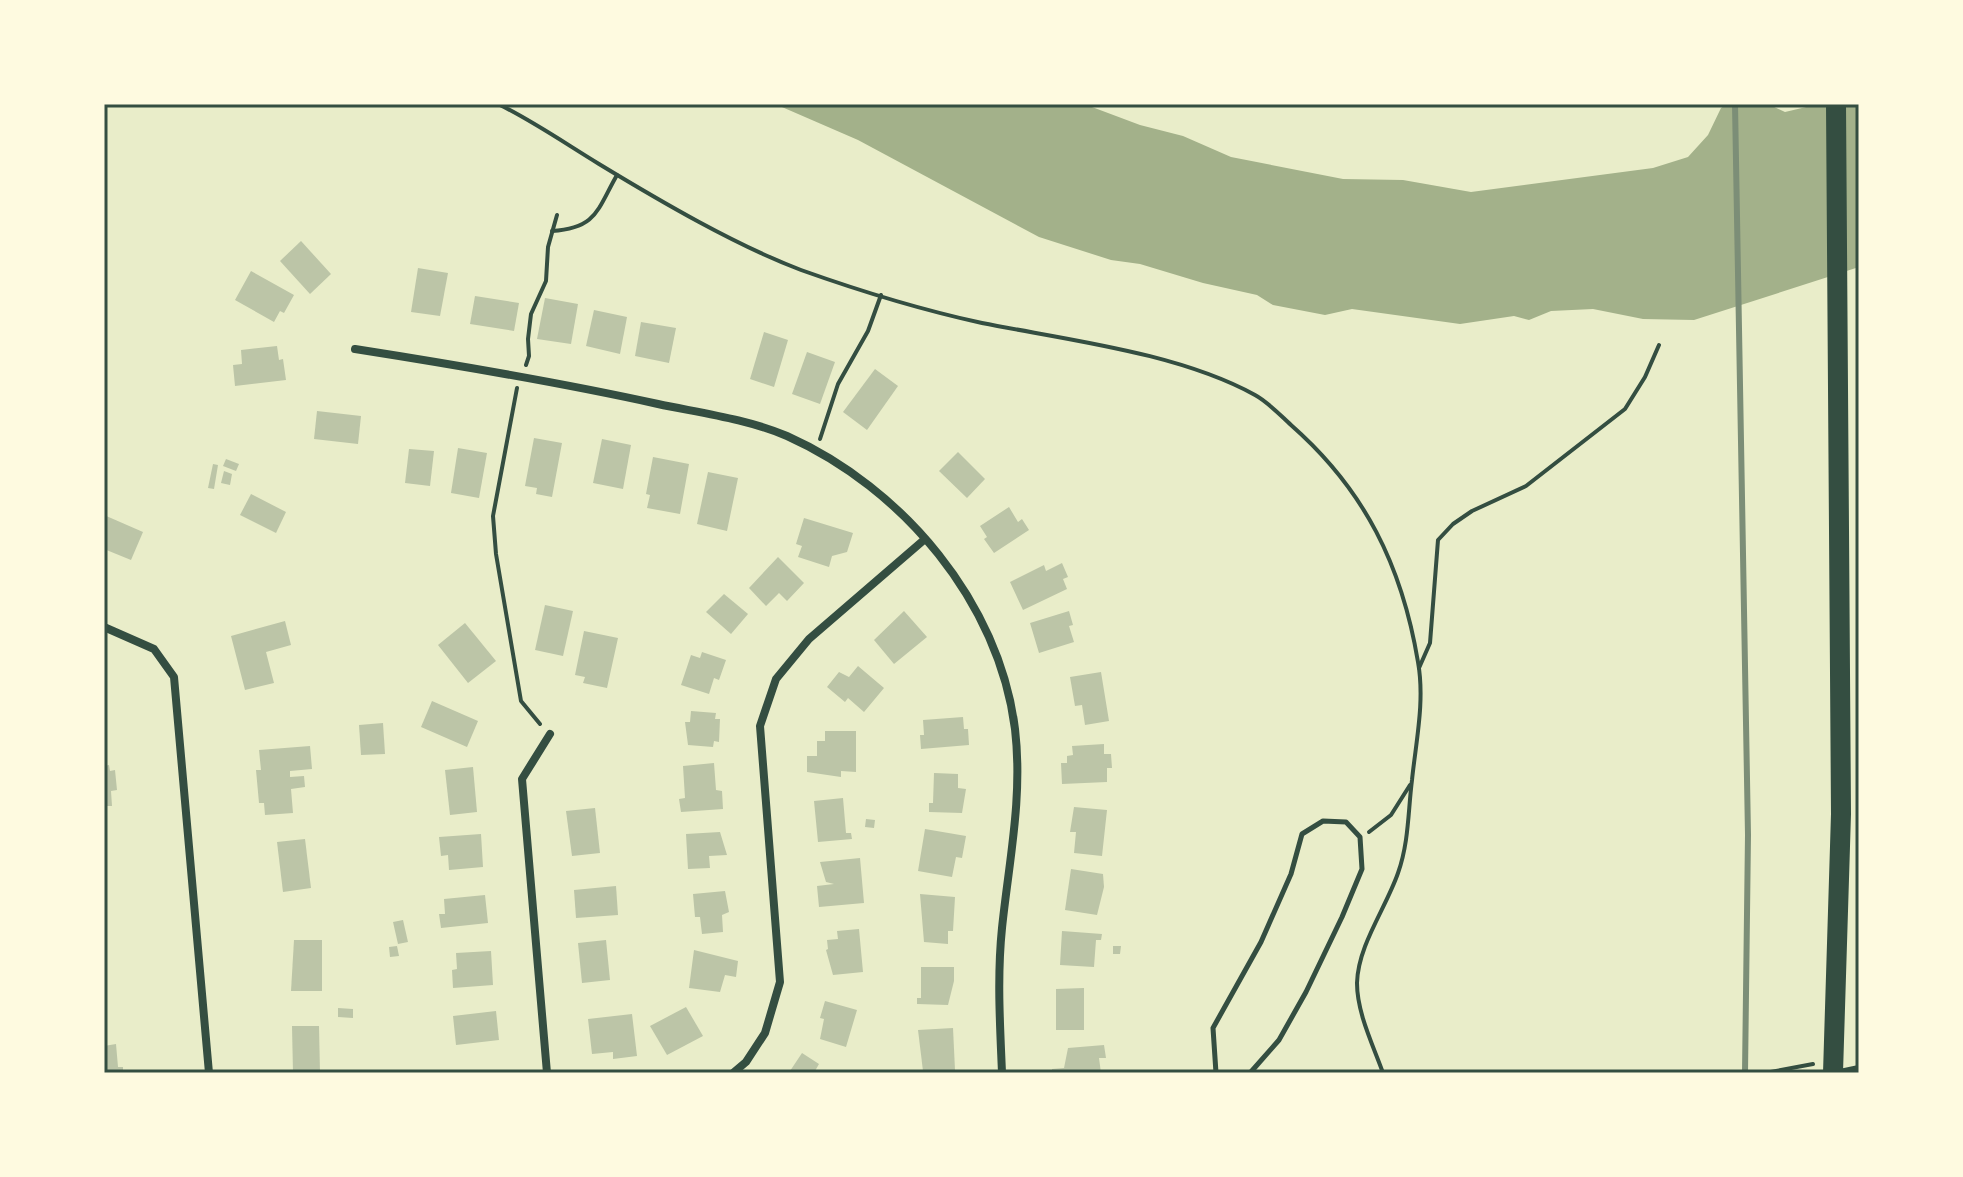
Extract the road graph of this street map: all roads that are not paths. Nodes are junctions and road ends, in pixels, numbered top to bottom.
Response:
1 (1836, 104) edge
2 (355, 349) dead end
3 (925, 539) junction
4 (104, 627) edge
5 (550, 734) road end
6 (1859, 1069) edge
7 (209, 1073) edge
8 (547, 1073) edge
9 (733, 1073) edge
10 (1002, 1073) edge
11 (1216, 1073) edge
12 (1250, 1073) edge
13 (1833, 1073) edge
14 (1840, 1073) edge

1 - 13 highway
2 - 3 street
3 - 9 street
3 - 10 street
4 - 7 street
5 - 8 street
6 - 14 street
11 - 12 lane

